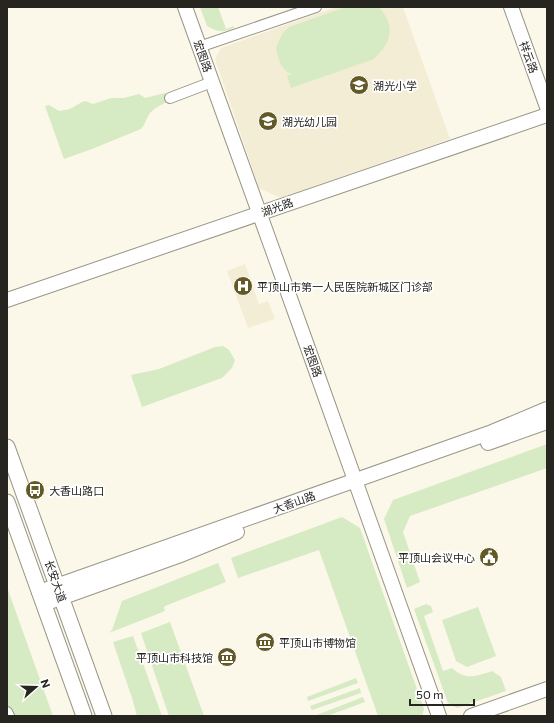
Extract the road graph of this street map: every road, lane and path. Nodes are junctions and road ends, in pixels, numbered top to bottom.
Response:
1 (185, 7) edge
2 (316, 7) edge
3 (511, 7) edge
4 (199, 47) junction
5 (212, 82) junction
6 (170, 98) dead end
7 (547, 107) edge
8 (547, 115) edge
9 (259, 213) junction
10 (7, 300) edge
11 (547, 409) edge
12 (547, 422) edge
13 (7, 447) edge
14 (357, 484) junction
15 (7, 502) edge
16 (59, 592) junction
17 (42, 598) junction
18 (547, 689) edge
19 (7, 712) edge
20 (9, 716) edge
21 (84, 716) edge
22 (104, 716) edge
23 (439, 716) edge
24 (472, 716) edge

1 - 4 street, 宏图路
2 - 4 street
3 - 7 street, 祥云路
4 - 5 street, 宏图路
5 - 6 street
5 - 9 street, 宏图路
8 - 9 street, 湖光路
9 - 10 street, 湖光路
9 - 14 street, 宏图路
11 - 14 street, 大香山路
12 - 14 street, 大香山路
13 - 16 main road, 长安大道
14 - 16 street, 大香山路
14 - 23 street, 宏图路
15 - 17 main road, 长安大道
16 - 17 street, 大香山路
16 - 22 main road, 长安大道
17 - 21 main road, 长安大道
18 - 24 street
19 - 20 street

